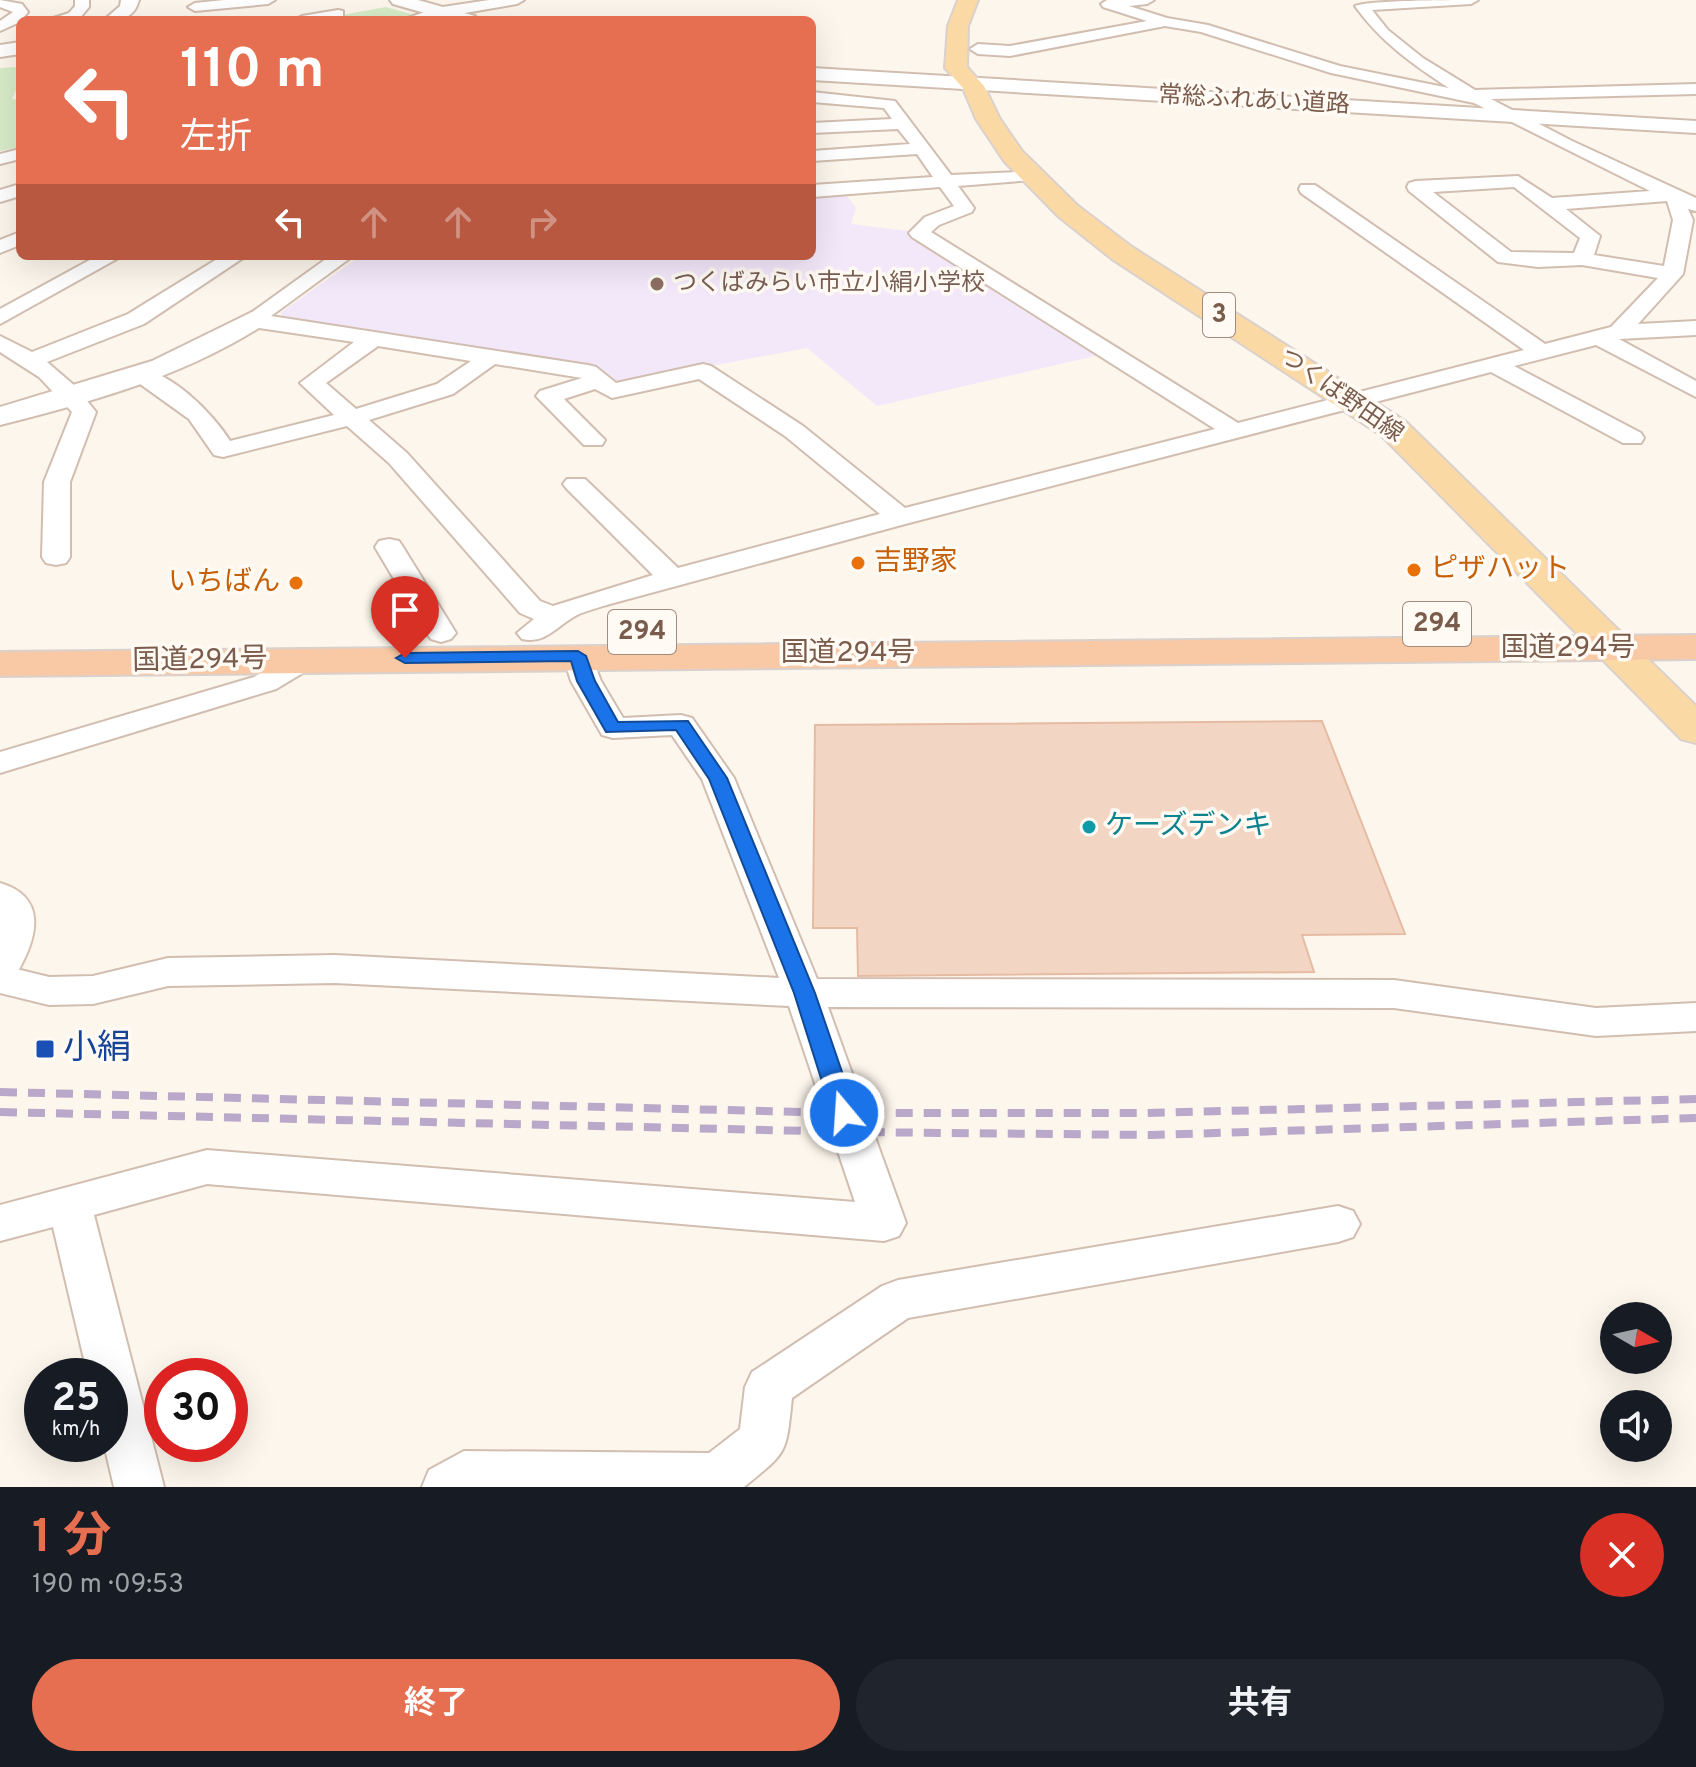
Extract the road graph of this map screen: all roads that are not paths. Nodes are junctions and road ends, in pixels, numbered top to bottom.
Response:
1 (82, 0) edge
2 (130, 0) edge
3 (268, 0) edge
4 (311, 0) edge
5 (399, 0) edge
6 (517, 0) edge
7 (968, 0) edge
8 (1147, 0) edge
9 (1471, 0) edge
10 (0, 3) edge
11 (191, 8) edge
12 (436, 12) junction
13 (18, 16) edge
14 (71, 16) edge
15 (118, 16) edge
16 (326, 16) edge
17 (422, 16) edge
18 (452, 16) edge
19 (15, 19) edge
20 (1165, 22) junction
21 (982, 25) dead end
22 (0, 27) edge
23 (978, 49) junction
24 (816, 74) edge
25 (973, 86) junction
26 (1696, 89) edge
27 (816, 97) edge
28 (1476, 97) junction
29 (1512, 116) junction
30 (903, 123) junction
31 (1696, 127) edge
32 (816, 128) edge
33 (919, 149) junction
34 (816, 156) edge
35 (1033, 175) junction
36 (947, 183) junction
37 (1308, 189) dead end
38 (816, 191) edge
39 (1674, 195) junction
40 (1551, 204) junction
41 (1696, 205) edge
42 (1582, 259) junction
43 (105, 260) edge
44 (230, 260) edge
45 (337, 260) edge
46 (1673, 274) junction
47 (0, 318) edge
48 (252, 320) junction
49 (1696, 328) edge
50 (1610, 335) junction
51 (373, 339) junction
52 (0, 343) edge
53 (1542, 352) junction
54 (491, 357) junction
55 (32, 360) junction
56 (1494, 364) junction
57 (141, 376) junction
58 (598, 381) junction
59 (1696, 390) edge
60 (74, 396) junction
61 (1354, 400) junction
62 (0, 416) edge
63 (351, 418) junction
64 (1235, 431) junction
65 (1632, 438) dead end
66 (593, 440) dead end
67 (576, 484) dead end
68 (900, 517) junction
69 (389, 547) dead end
70 (56, 557) dead end
71 (672, 578) junction
72 (1696, 622) edge
73 (543, 625) junction
74 (441, 633) junction
75 (0, 634) edge
76 (1603, 636) junction
77 (1696, 647) edge
78 (578, 656) junction
79 (305, 659) junction
80 (0, 664) edge
81 (1692, 721) edge
82 (0, 763) edge
83 (0, 900) edge
84 (0, 958) edge
85 (0, 979) edge
86 (804, 993) junction
87 (1696, 1017) edge
88 (70, 1207) junction
89 (0, 1223) edge
90 (1338, 1224) dead end
91 (744, 1475) edge
92 (139, 1487) edge
93 (447, 1487) edge

1 - 14 street
2 - 15 street
3 - 11 street
4 - 16 street
5 - 12 street
6 - 12 street
7 - 25 main road, つくば野田線 / 3
8 - 20 street
9 - 28 street
10 - 13 street
12 - 17 street
12 - 18 street
19 - 22 street
20 - 23 street
20 - 28 street
21 - 23 main road
23 - 25 main road
24 - 25 street, 常総ふれあい道路
25 - 29 street, 常総ふれあい道路
25 - 35 main road, つくば野田線 / 3
26 - 28 street
27 - 30 street
28 - 29 street
29 - 31 street, 常総ふれあい道路
29 - 39 street
30 - 32 street
30 - 33 street
33 - 34 street
33 - 36 street
35 - 36 street
35 - 61 main road, つくば野田線 / 3
36 - 38 street
36 - 64 street
37 - 53 street
39 - 40 street
39 - 41 street
39 - 46 street
40 - 42 street
40 - 42 street
42 - 46 street
43 - 47 street
44 - 55 street
45 - 48 street
46 - 50 street
48 - 51 street
48 - 57 street
49 - 50 street
50 - 53 street
50 - 59 street
51 - 54 street
51 - 63 street
52 - 55 street
53 - 56 street
54 - 58 street
54 - 63 street
55 - 60 street
56 - 61 street
56 - 65 street
57 - 60 street
57 - 63 street
58 - 66 street
58 - 68 street
60 - 62 street
60 - 70 street
61 - 64 street
61 - 76 main road, つくば野田線 / 3
63 - 73 street
64 - 68 street
67 - 71 street
68 - 71 street
69 - 74 street
71 - 73 street
72 - 76 highway, 国道294号 / 294
73 - 74 highway, 国道294号 / 294
73 - 76 highway, 国道294号 / 294
74 - 75 highway, 国道294号 / 294
76 - 77 highway, 国道294号 / 294
76 - 78 highway, 国道294号 / 294
76 - 81 main road, つくば野田線 / 3
78 - 79 highway, 国道294号 / 294
78 - 86 street
79 - 80 highway, 国道294号 / 294
79 - 82 street
83 - 84 main road
85 - 86 street
86 - 87 street
86 - 88 street
88 - 89 street
88 - 92 street
90 - 91 street
91 - 93 street

